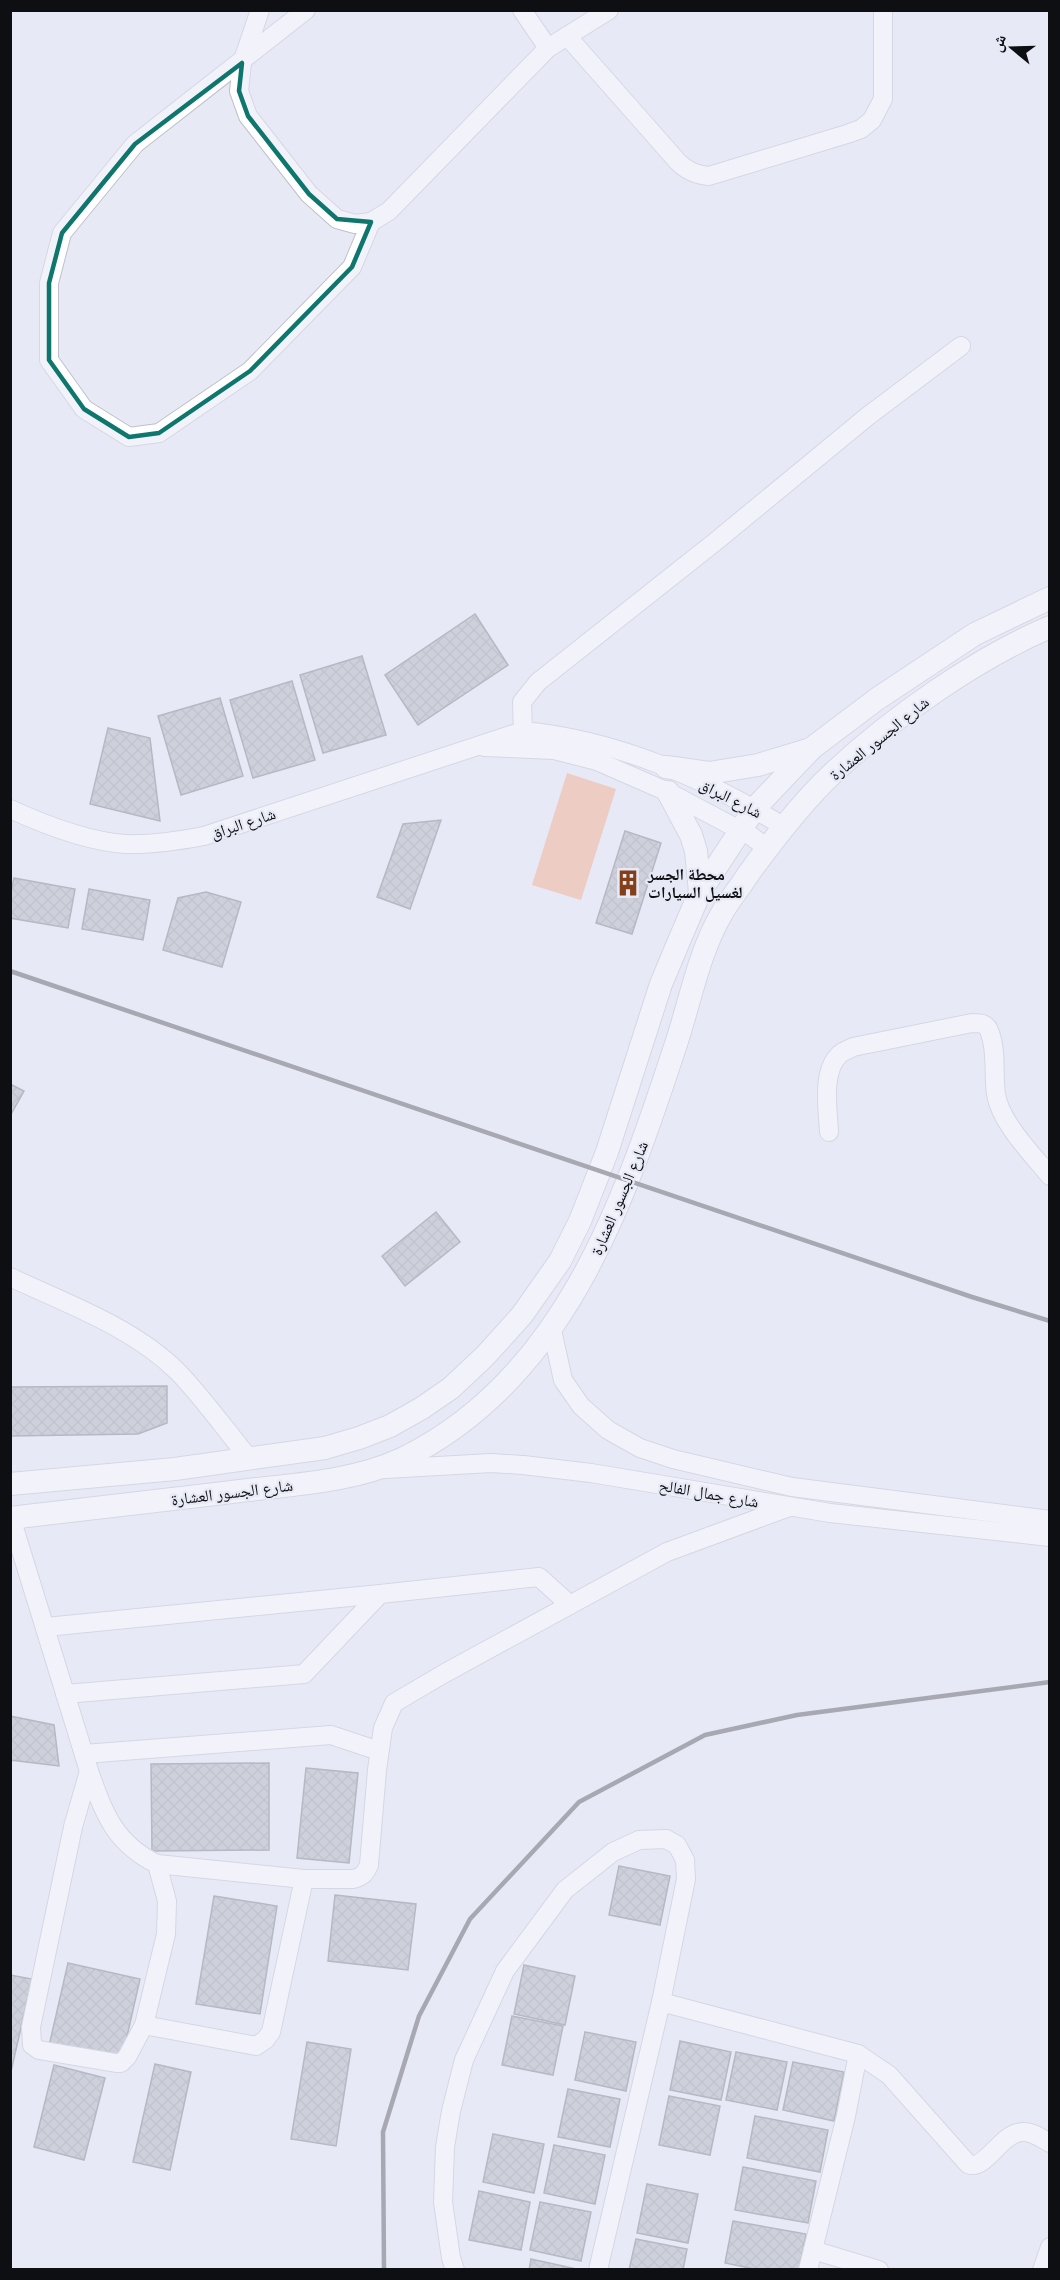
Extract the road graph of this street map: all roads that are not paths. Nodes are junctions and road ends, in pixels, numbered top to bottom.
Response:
1 (260, 10) edge
2 (306, 10) edge
3 (522, 10) edge
4 (609, 10) edge
5 (883, 10) edge
6 (567, 36) junction
7 (548, 48) junction
8 (242, 63) junction
9 (371, 222) junction
10 (961, 346) dead end
11 (1050, 588) edge
12 (1050, 598) edge
13 (1024, 609) junction
14 (1050, 627) edge
15 (523, 730) junction
16 (471, 747) junction
17 (812, 748) junction
18 (666, 767) junction
19 (668, 792) junction
20 (754, 808) junction
21 (11, 810) edge
22 (784, 827) junction
23 (739, 830) junction
24 (767, 848) junction
25 (700, 892) junction
26 (829, 1132) dead end
27 (1050, 1176) edge
28 (10, 1277) edge
29 (552, 1330) junction
30 (248, 1457) junction
31 (368, 1470) junction
32 (10, 1484) edge
33 (789, 1507) junction
34 (11, 1518) edge
35 (1050, 1520) edge
36 (1050, 1537) edge
37 (380, 1594) junction
38 (569, 1604) junction
39 (46, 1627) junction
40 (65, 1694) junction
41 (379, 1751) junction
42 (86, 1762) junction
43 (157, 1864) junction
44 (304, 1879) junction
45 (661, 2002) junction
46 (144, 2025) junction
47 (858, 2054) junction
48 (1050, 2143) edge
49 (1050, 2247) edge
50 (813, 2250) junction
51 (455, 2270) edge
52 (598, 2270) edge
53 (808, 2270) edge
54 (879, 2270) edge
55 (1042, 2270) edge

1 - 8 street
2 - 8 street
3 - 7 street
4 - 6 street
5 - 6 street
6 - 7 street
7 - 9 street
8 - 9 street
8 - 9 street
10 - 15 street
11 - 13 street
12 - 13 main road, شارع الجسور العشارة
13 - 17 main road, شارع الجسور العشارة
14 - 22 main road, شارع الجسور العشارة
15 - 16 street, شارع البراق
15 - 18 street, شارع البراق
16 - 19 street, شارع البراق
16 - 21 street, شارع البراق
17 - 18 main road
17 - 20 main road, شارع الجسور العشارة
18 - 20 street, شارع البراق
19 - 23 street, شارع البراق
19 - 25 main road
20 - 22 street, شارع البراق
20 - 23 main road, شارع الجسور العشارة
22 - 24 main road, شارع الجسور العشارة
23 - 24 street, شارع البراق
23 - 25 main road, شارع الجسور العشارة
24 - 29 main road, شارع الجسور العشارة
25 - 30 main road, شارع الجسور العشارة
26 - 27 street
28 - 30 street
29 - 31 main road, شارع الجسور العشارة
29 - 35 street, شارع جمال الفالح
30 - 32 main road, شارع الجسور العشارة
31 - 33 street, شارع جمال الفالح
31 - 34 main road, شارع الجسور العشارة
33 - 36 street, شارع جمال الفالح
33 - 38 street
34 - 39 street
37 - 38 street
37 - 39 street
37 - 40 street
38 - 41 street
39 - 40 street
40 - 42 street
41 - 42 street
41 - 44 street
42 - 43 street
42 - 46 street
43 - 44 street
43 - 46 street
44 - 46 street
45 - 47 street
45 - 51 street
45 - 52 street
47 - 48 street
47 - 50 street
49 - 55 street
50 - 53 street
50 - 54 street

